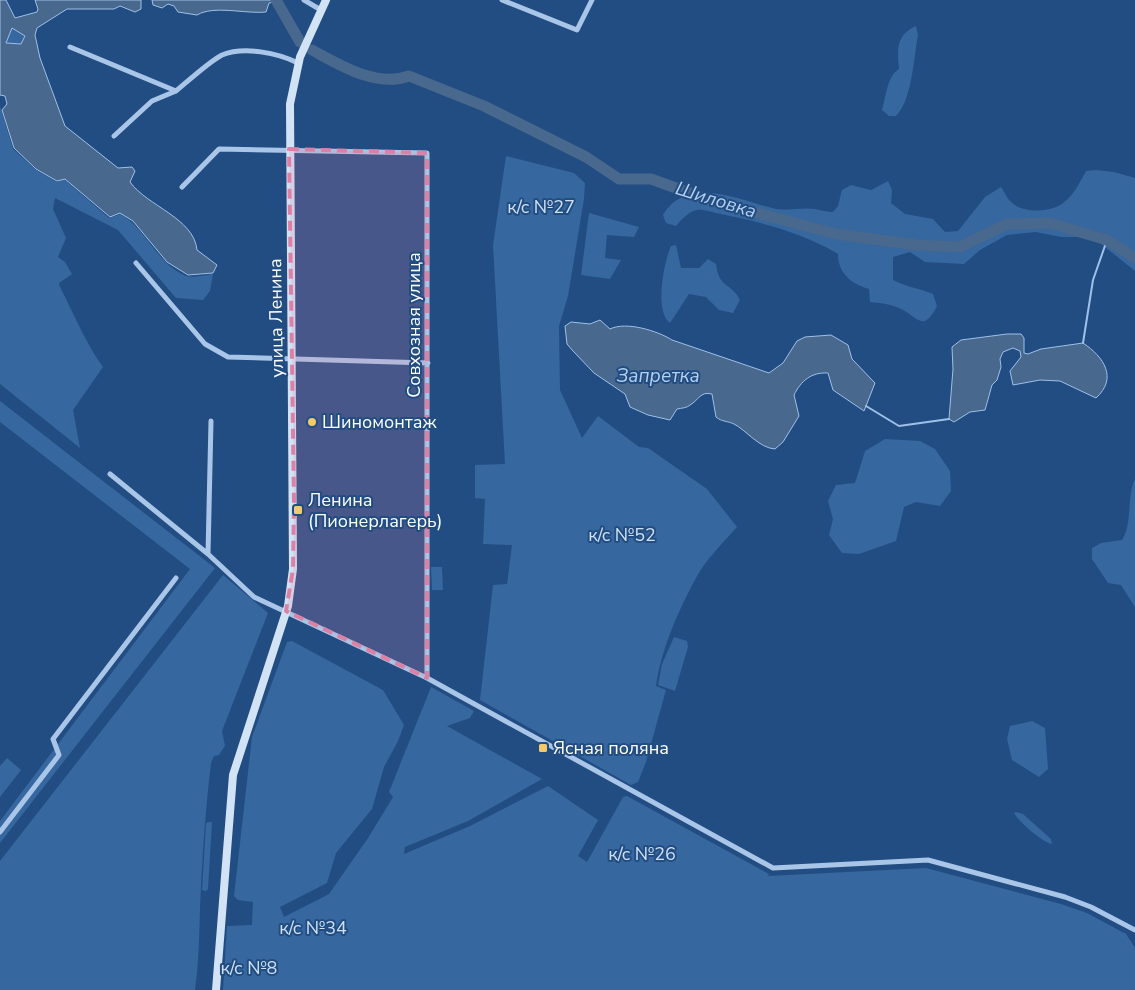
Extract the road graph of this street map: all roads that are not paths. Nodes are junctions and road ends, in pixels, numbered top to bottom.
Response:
1 (304, 0) edge
2 (326, 0) edge
3 (502, 0) edge
4 (592, 0) edge
5 (321, 10) junction
6 (70, 47) dead end
7 (299, 60) junction
8 (176, 91) junction
9 (114, 136) dead end
10 (289, 149) junction
11 (182, 187) dead end
12 (136, 262) dead end
13 (291, 358) junction
14 (428, 363) junction
15 (211, 421) dead end
16 (110, 474) dead end
17 (208, 554) junction
18 (176, 578) dead end
19 (286, 611) junction
20 (427, 678) junction
21 (0, 832) edge
22 (1135, 930) edge
23 (216, 990) edge

1 - 5 street
2 - 5 street, улица Ленина
3 - 4 street
5 - 7 street, улица Ленина
6 - 8 street
7 - 8 street
7 - 10 street, улица Ленина
8 - 9 street
10 - 11 street
10 - 13 street, улица Ленина
10 - 14 street, Совхозная улица
12 - 13 street
13 - 14 street
13 - 19 street, улица Ленина
14 - 20 street, Совхозная улица
15 - 17 street
16 - 17 street
17 - 19 street
18 - 21 street
19 - 20 street
19 - 23 street, улица Ленина
20 - 22 street

